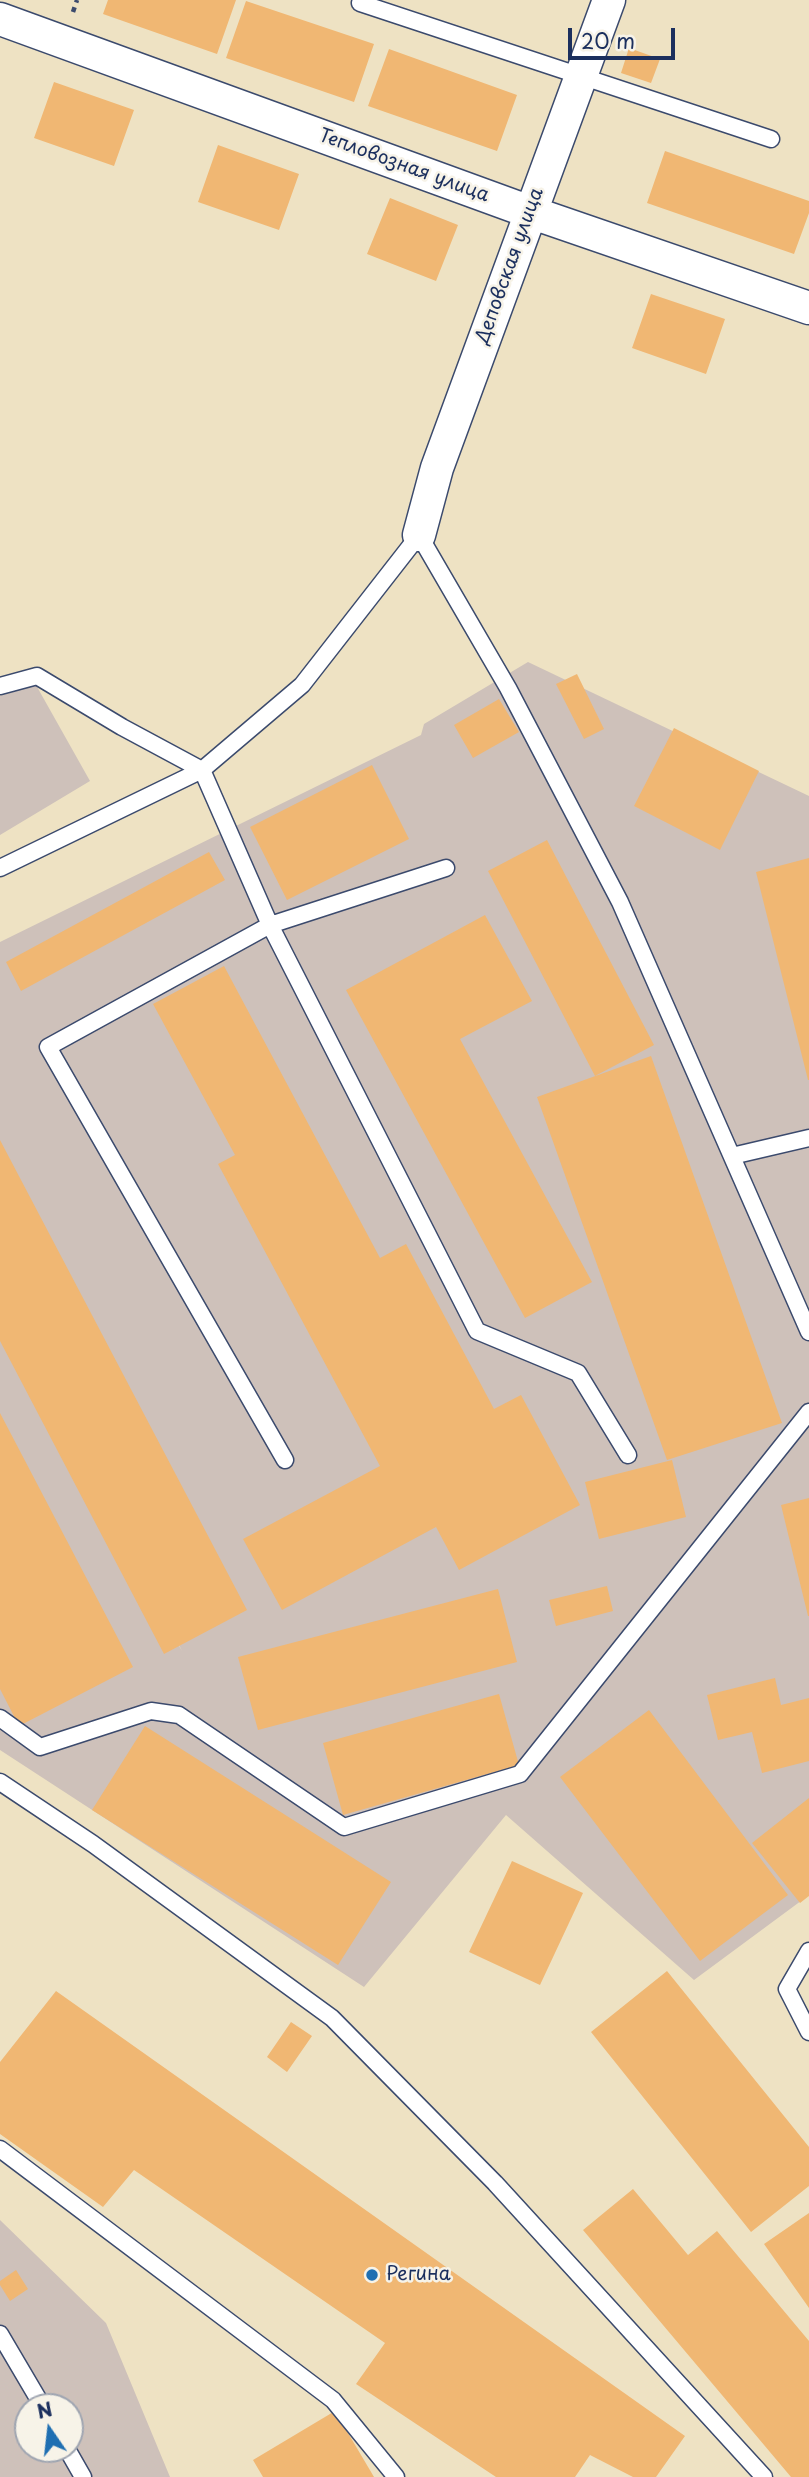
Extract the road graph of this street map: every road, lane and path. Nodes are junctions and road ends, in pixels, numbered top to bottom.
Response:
1 (609, 0) edge
2 (360, 3) dead end
3 (0, 19) edge
4 (581, 75) junction
5 (771, 139) dead end
6 (530, 212) junction
7 (809, 308) edge
8 (419, 535) junction
9 (0, 686) edge
10 (202, 770) junction
11 (0, 868) edge
12 (446, 868) dead end
13 (270, 925) junction
14 (809, 1138) edge
15 (732, 1156) junction
16 (809, 1332) edge
17 (809, 1412) edge
18 (628, 1455) dead end
19 (285, 1460) dead end
20 (0, 1718) edge
21 (0, 1782) edge
22 (809, 1951) edge
23 (809, 2032) edge
24 (0, 2149) edge
25 (0, 2333) edge
26 (35, 2393) edge
27 (396, 2477) edge
28 (764, 2477) edge

1 - 4 street, Деповская улица
2 - 4 lane
3 - 6 street, Тепловозная улица
4 - 5 lane
4 - 6 street, Деповская улица
6 - 7 street, Тепловозная улица
6 - 8 street, Деповская улица
8 - 10 lane
8 - 15 lane
9 - 10 lane
10 - 11 lane
10 - 13 lane
12 - 13 lane
13 - 18 lane
13 - 19 lane
14 - 15 lane
15 - 16 lane
17 - 20 lane
21 - 28 lane
22 - 23 lane
24 - 27 lane
25 - 26 lane

